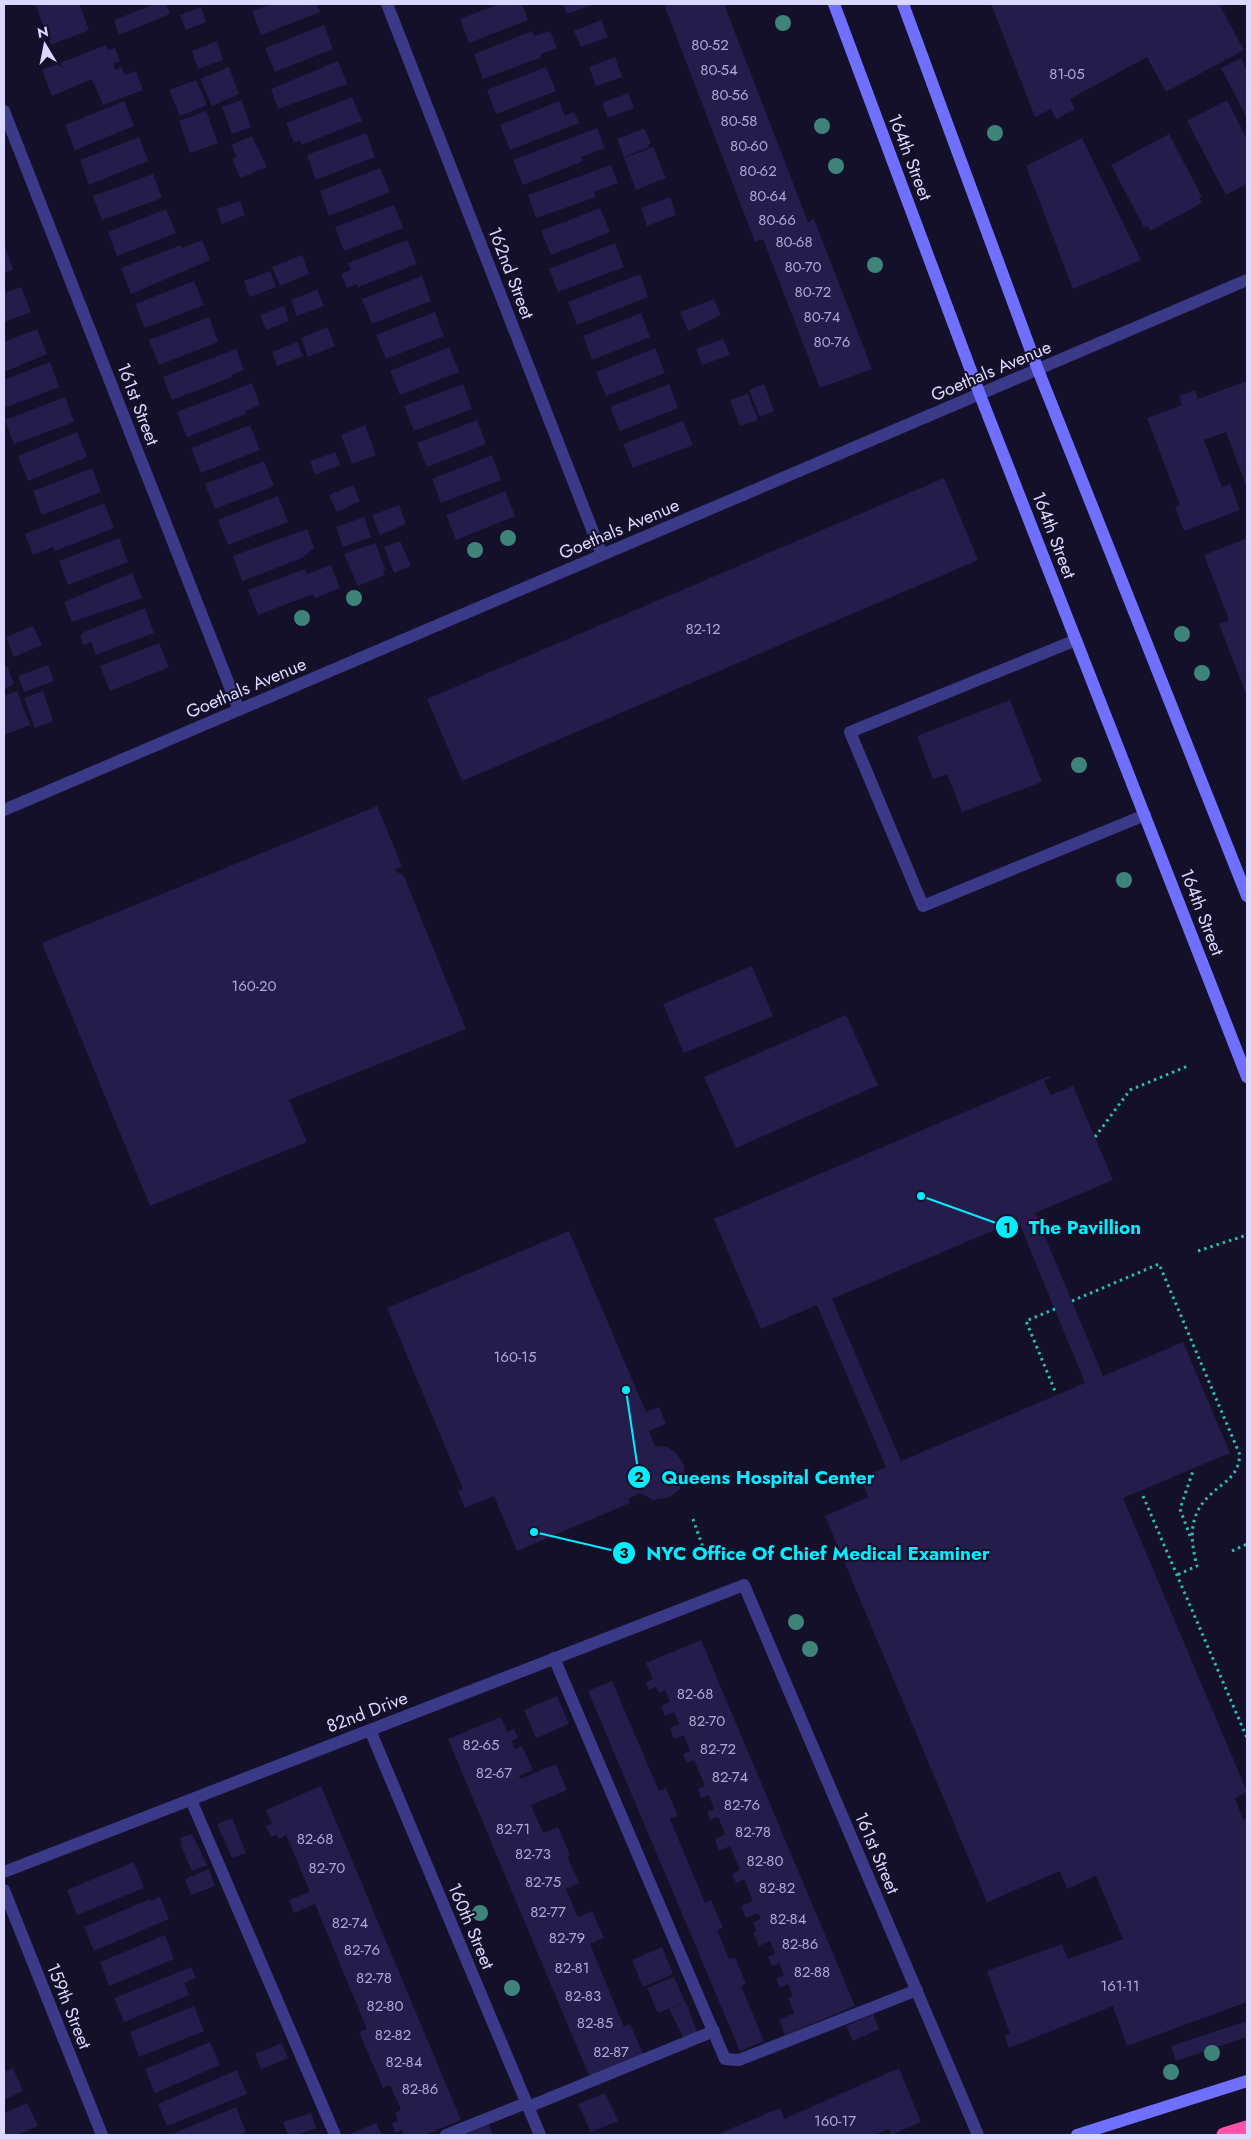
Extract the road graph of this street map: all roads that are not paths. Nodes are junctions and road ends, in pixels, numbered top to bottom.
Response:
1 (387, 4) edge
2 (834, 4) edge
3 (903, 4) edge
4 (4, 111) edge
5 (1247, 280) edge
6 (1038, 370) junction
7 (980, 395) junction
8 (602, 555) junction
9 (1076, 640) junction
10 (239, 710) junction
11 (4, 810) edge
12 (1145, 815) junction
13 (1247, 896) edge
14 (1247, 1077) edge
15 (744, 1585) joint
16 (554, 1658) junction
17 (370, 1730) junction
18 (191, 1800) junction
19 (4, 1872) edge
20 (4, 1890) edge
21 (917, 1990) junction
22 (714, 2031) junction
23 (1247, 2081) edge
24 (527, 2105) junction
25 (1247, 2128) edge
26 (102, 2135) edge
27 (335, 2135) edge
28 (446, 2135) edge
29 (540, 2135) edge
30 (978, 2135) edge
31 (1077, 2135) edge
32 (1224, 2135) edge

1 - 8 street, 162nd Street
2 - 7 street, 164th Street
3 - 6 street
4 - 10 street, 161st Street
5 - 6 street, Goethals Avenue
6 - 7 street, Goethals Avenue
6 - 13 street
7 - 8 street, Goethals Avenue
7 - 9 street, 164th Street
8 - 10 street, Goethals Avenue
9 - 12 street, 164th Street
9 - 12 street
10 - 11 street, Goethals Avenue
12 - 14 street, 164th Street
15 - 16 street, 82nd Drive
15 - 21 street, 161st Street
16 - 17 street, 82nd Drive
16 - 22 street
17 - 18 street, 82nd Drive
17 - 24 street, 160th Street
18 - 19 street, 82nd Drive
18 - 27 street
20 - 26 street, 159th Street
21 - 22 street
21 - 30 street, 161st Street
22 - 24 street
23 - 31 street
24 - 28 street
24 - 29 street, 160th Street
25 - 32 highway

